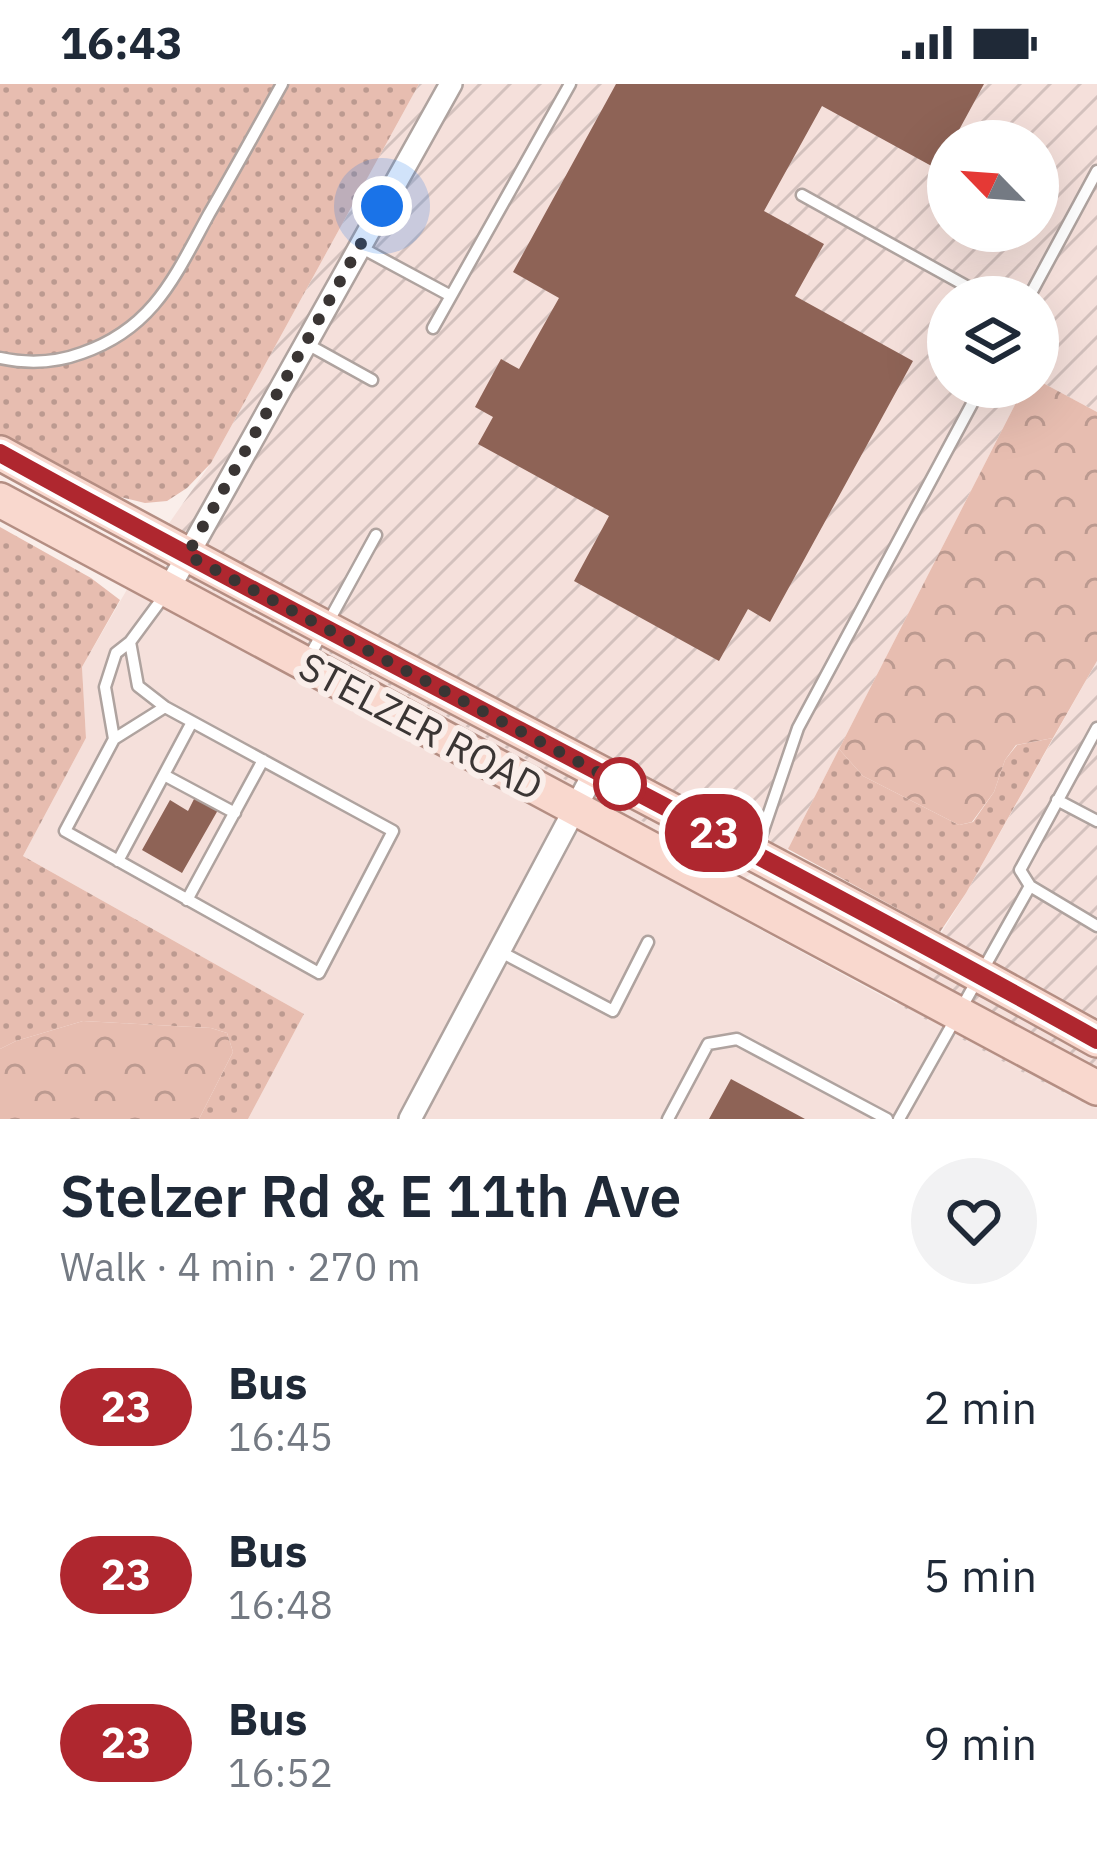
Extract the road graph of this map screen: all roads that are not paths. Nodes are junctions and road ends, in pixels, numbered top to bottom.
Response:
1 (282, 84) edge
2 (451, 84) edge
3 (570, 84) edge
4 (1097, 171) edge
5 (802, 195) dead end
6 (360, 247) junction
7 (948, 276) edge
8 (1041, 276) edge
9 (451, 296) junction
10 (433, 328) dead end
11 (306, 343) junction
12 (0, 358) edge
13 (372, 380) dead end
14 (970, 408) edge
15 (0, 453) edge
16 (0, 478) edge
17 (0, 500) edge
18 (376, 536) dead end
19 (187, 555) junction
20 (167, 592) junction
21 (324, 628) junction
22 (130, 642) junction
23 (304, 665) junction
24 (165, 706) junction
25 (193, 722) junction
26 (1097, 728) edge
27 (114, 739) junction
28 (263, 760) junction
29 (596, 770) junction
30 (164, 775) junction
31 (1057, 800) junction
32 (576, 808) junction
33 (235, 813) junction
34 (1097, 821) edge
35 (754, 854) junction
36 (118, 861) junction
37 (1030, 886) junction
38 (187, 900) junction
39 (1097, 926) edge
40 (648, 942) dead end
41 (499, 952) junction
42 (979, 975) junction
43 (958, 1013) junction
44 (1097, 1040) edge
45 (1097, 1088) edge
46 (410, 1119) edge
47 (668, 1119) edge
48 (886, 1119) edge
49 (899, 1119) edge

1 - 12 lane
2 - 6 street
3 - 9 lane
4 - 8 lane
5 - 7 lane
6 - 9 lane
6 - 11 street
9 - 10 lane
11 - 13 lane
11 - 19 street
14 - 35 lane
15 - 19 main road, STELZER ROAD
16 - 19 main road
17 - 20 main road, STELZER ROAD
18 - 21 lane
19 - 20 street
19 - 21 main road, STELZER ROAD
20 - 22 lane
20 - 23 main road, STELZER ROAD
21 - 23 lane
21 - 29 main road, STELZER ROAD
22 - 24 lane
22 - 27 lane
23 - 32 main road, STELZER ROAD
24 - 25 lane
24 - 27 lane
25 - 28 lane
25 - 30 lane
26 - 31 lane
27 - 36 lane
28 - 33 lane
28 - 38 lane
29 - 32 street
29 - 35 main road, STELZER ROAD
30 - 33 lane
30 - 36 lane
31 - 34 lane
31 - 37 lane
32 - 41 street
32 - 43 main road, STELZER ROAD
33 - 38 lane
35 - 42 main road, STELZER ROAD
36 - 38 lane
37 - 39 lane
37 - 42 lane
40 - 41 lane
41 - 46 street
42 - 43 lane
42 - 44 main road, STELZER ROAD
43 - 45 main road, STELZER ROAD
43 - 49 lane
47 - 48 lane

